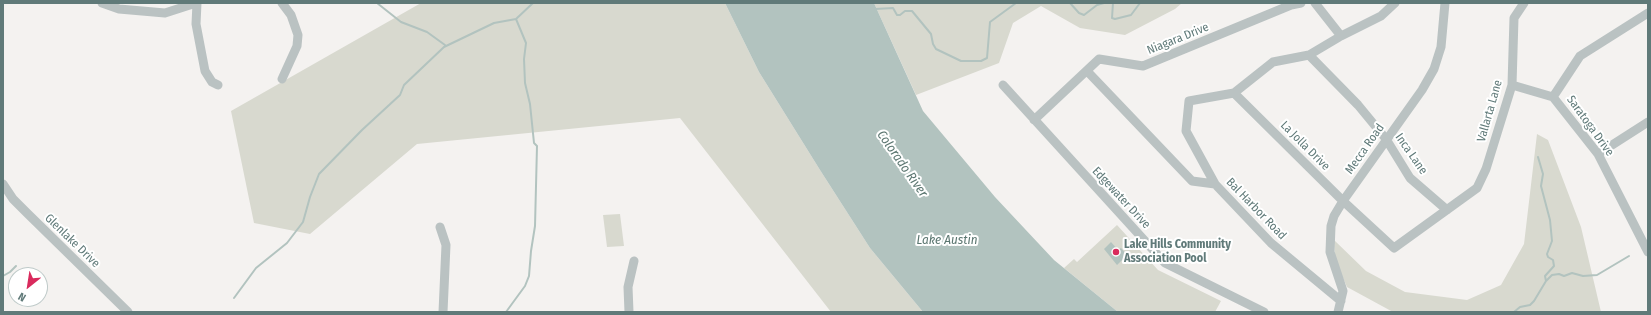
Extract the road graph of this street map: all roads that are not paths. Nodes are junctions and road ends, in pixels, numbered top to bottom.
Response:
1 (102, 3) edge
2 (196, 3) edge
3 (282, 3) edge
4 (1301, 3) edge
5 (1315, 3) edge
6 (1395, 3) edge
7 (1445, 3) edge
8 (1524, 3) edge
9 (1648, 13) edge
10 (1341, 36) junction
11 (1309, 56) junction
12 (1087, 71) junction
13 (282, 79) dead end
14 (218, 85) dead end
15 (1003, 85) dead end
16 (1512, 85) junction
17 (1234, 93) junction
18 (1554, 97) junction
19 (1034, 120) junction
20 (1648, 122) edge
21 (1386, 139) junction
22 (1598, 154) junction
23 (3, 184) edge
24 (1215, 184) junction
25 (1343, 201) junction
26 (1447, 210) junction
27 (440, 227) dead end
28 (1645, 237) edge
29 (1394, 248) joint
30 (1648, 252) edge
31 (634, 261) dead end
32 (1341, 301) junction
33 (128, 312) edge
34 (443, 312) edge
35 (629, 312) edge
36 (1264, 312) edge
37 (1338, 312) edge

1 - 2 street
2 - 14 street
3 - 13 street
4 - 12 street, Niagara Drive
5 - 10 street
6 - 10 street
7 - 21 street, Mecca Road
8 - 16 street, Vallarta Lane
9 - 18 street
10 - 11 street
11 - 17 street
11 - 21 street, Inca Lane
12 - 19 street, Niagara Drive
12 - 24 street, Bal Harbor Road
15 - 19 street, Edgewater Drive
16 - 18 street, Saratoga Drive
16 - 26 street, Vallarta Lane
17 - 24 street
17 - 25 street, La Jolla Drive
18 - 22 street, Saratoga Drive
19 - 36 street, Edgewater Drive
20 - 22 street
21 - 25 street, Mecca Road
21 - 26 street, Inca Lane
22 - 28 street, Saratoga Drive
23 - 33 street, Glenlake Drive
24 - 32 street, Bal Harbor Road
25 - 29 street, La Jolla Drive
25 - 32 street, Mecca Road
26 - 29 street, Vallarta Lane
27 - 34 street
28 - 30 street, Saratoga Drive
31 - 35 street
32 - 37 street, Mecca Road

